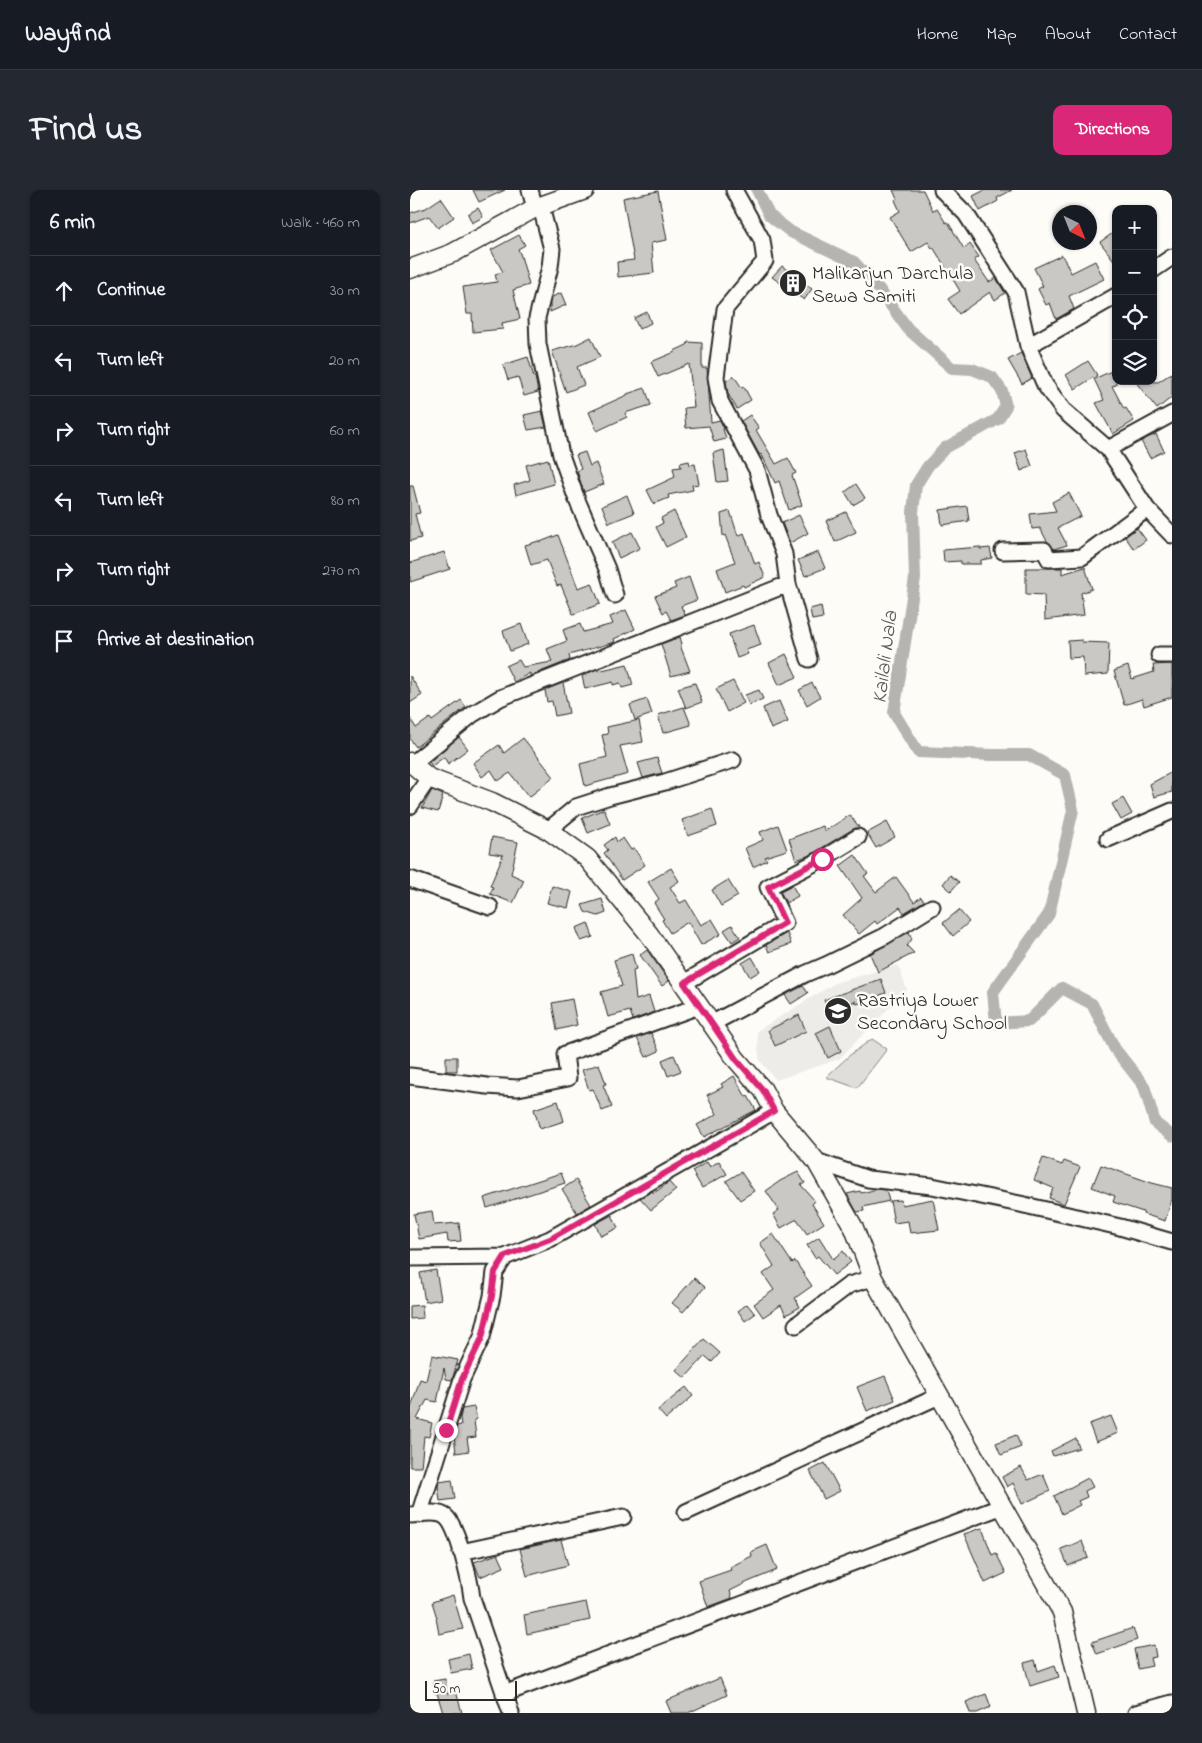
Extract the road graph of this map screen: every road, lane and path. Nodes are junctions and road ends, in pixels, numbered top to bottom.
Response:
1 (530, 190) edge
2 (585, 190) edge
3 (734, 190) edge
4 (942, 190) edge
5 (538, 208) junction
6 (1172, 257) edge
7 (1157, 267) edge
8 (410, 269) edge
9 (1112, 298) edge
10 (1028, 346) junction
11 (1172, 414) edge
12 (1108, 449) junction
13 (1147, 509) junction
14 (1172, 535) edge
15 (1003, 551) dead end
16 (788, 584) junction
17 (615, 595) dead end
18 (809, 659) dead end
19 (733, 760) dead end
20 (411, 763) edge
21 (429, 778) junction
22 (410, 806) edge
23 (1172, 811) edge
24 (548, 830) junction
25 (858, 837) dead end
26 (1108, 839) dead end
27 (410, 880) edge
28 (490, 907) dead end
29 (932, 907) dead end
30 (684, 983) junction
31 (700, 1006) junction
32 (711, 1024) junction
33 (410, 1076) edge
34 (774, 1111) junction
35 (816, 1161) junction
36 (1172, 1242) edge
37 (505, 1256) junction
38 (410, 1258) edge
39 (874, 1278) junction
40 (796, 1326) dead end
41 (939, 1396) junction
42 (1003, 1506) junction
43 (686, 1512) dead end
44 (414, 1515) edge
45 (623, 1517) dead end
46 (461, 1552) junction
47 (504, 1694) junction
48 (1172, 1703) edge
49 (511, 1713) edge
50 (1086, 1713) edge
51 (1136, 1713) edge

1 - 5 street
2 - 5 street
3 - 16 street
4 - 10 street
5 - 8 street
5 - 17 street
6 - 7 street
9 - 10 street
10 - 12 street
11 - 12 street
12 - 13 street
13 - 14 street
13 - 15 street
16 - 18 street
16 - 20 street
19 - 24 street
20 - 21 street
21 - 22 street
21 - 24 street
23 - 26 street
24 - 30 street
25 - 30 street
27 - 28 street
29 - 32 street
30 - 31 street
31 - 32 street
31 - 33 street
32 - 34 street
34 - 35 street
34 - 37 street
35 - 36 street
35 - 39 street
37 - 38 street
37 - 44 street
39 - 40 street
39 - 41 street
41 - 42 street
41 - 43 street
42 - 47 street
42 - 50 street
44 - 46 street
45 - 46 street
46 - 47 street
47 - 49 street
48 - 51 street

